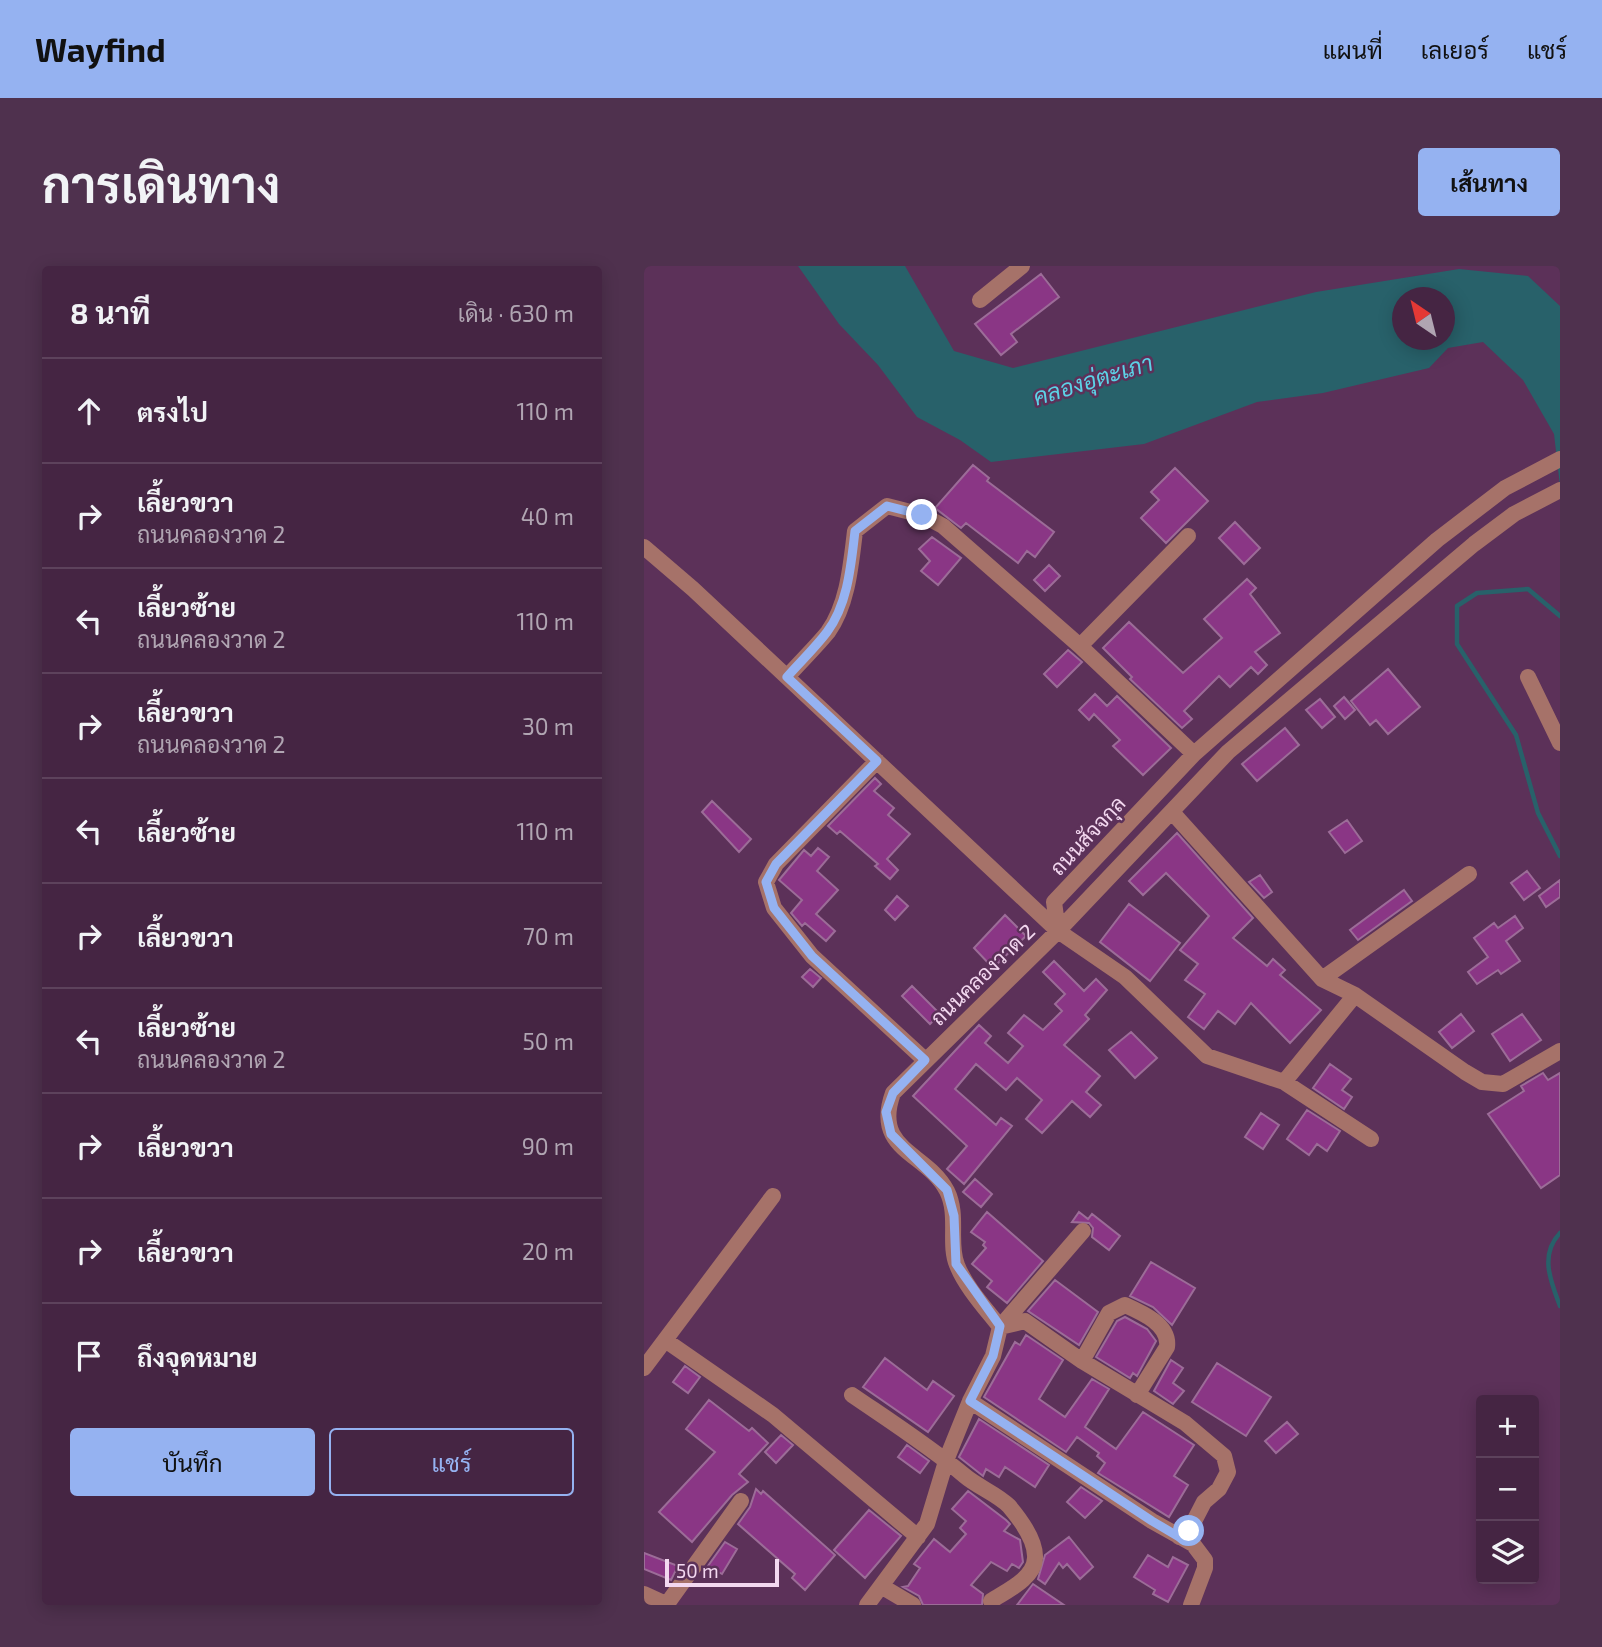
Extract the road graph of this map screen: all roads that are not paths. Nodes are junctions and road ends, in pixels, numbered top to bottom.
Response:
1 (1022, 266) edge
2 (980, 300) dead end
3 (1560, 459) edge
4 (1560, 490) edge
5 (1188, 536) dead end
6 (644, 547) edge
7 (1080, 646) junction
8 (787, 677) junction
9 (1528, 677) dead end
10 (1560, 743) edge
11 (1194, 754) junction
12 (877, 761) junction
13 (1172, 811) junction
14 (1469, 874) dead end
15 (1058, 931) junction
16 (1322, 979) junction
17 (1355, 995) junction
18 (1560, 1051) edge
19 (925, 1060) junction
20 (1284, 1082) junction
21 (1371, 1139) dead end
22 (773, 1196) dead end
23 (1083, 1231) dead end
24 (1000, 1326) junction
25 (665, 1340) junction
26 (1083, 1361) junction
27 (644, 1368) edge
28 (852, 1395) dead end
29 (1137, 1395) junction
30 (970, 1401) junction
31 (947, 1458) junction
32 (741, 1501) dead end
33 (918, 1537) junction
34 (1179, 1537) junction
35 (881, 1586) junction
36 (644, 1594) edge
37 (990, 1601) dead end
38 (668, 1605) edge
39 (867, 1605) edge
40 (913, 1605) edge
41 (1191, 1605) edge

1 - 2 street
3 - 11 street, ถนนสัจจกุล
4 - 13 street, ถนนสัจจกุล
5 - 7 street
6 - 8 street, ถนนคลองวาด 2
7 - 8 street
7 - 11 street
8 - 12 street, ถนนคลองวาด 2
9 - 10 street
11 - 15 street, ถนนสัจจกุล
12 - 15 street, ถนนคลองวาด 2
12 - 19 street
13 - 15 street, ถนนสัจจกุล
13 - 16 street
14 - 16 street
15 - 19 street, ถนนคลองวาด 2
15 - 20 street
16 - 17 street
17 - 18 street
17 - 20 street
19 - 24 street, ถนนคลองวาด 2
20 - 21 street
22 - 25 street
23 - 24 street
24 - 26 street
24 - 30 street
25 - 27 street
25 - 33 street
26 - 29 street
26 - 29 street
28 - 31 street
29 - 34 street
30 - 31 street
30 - 34 street
31 - 33 street
31 - 37 street
32 - 38 street
33 - 35 street
34 - 41 street
35 - 39 street
35 - 40 street
36 - 38 street

